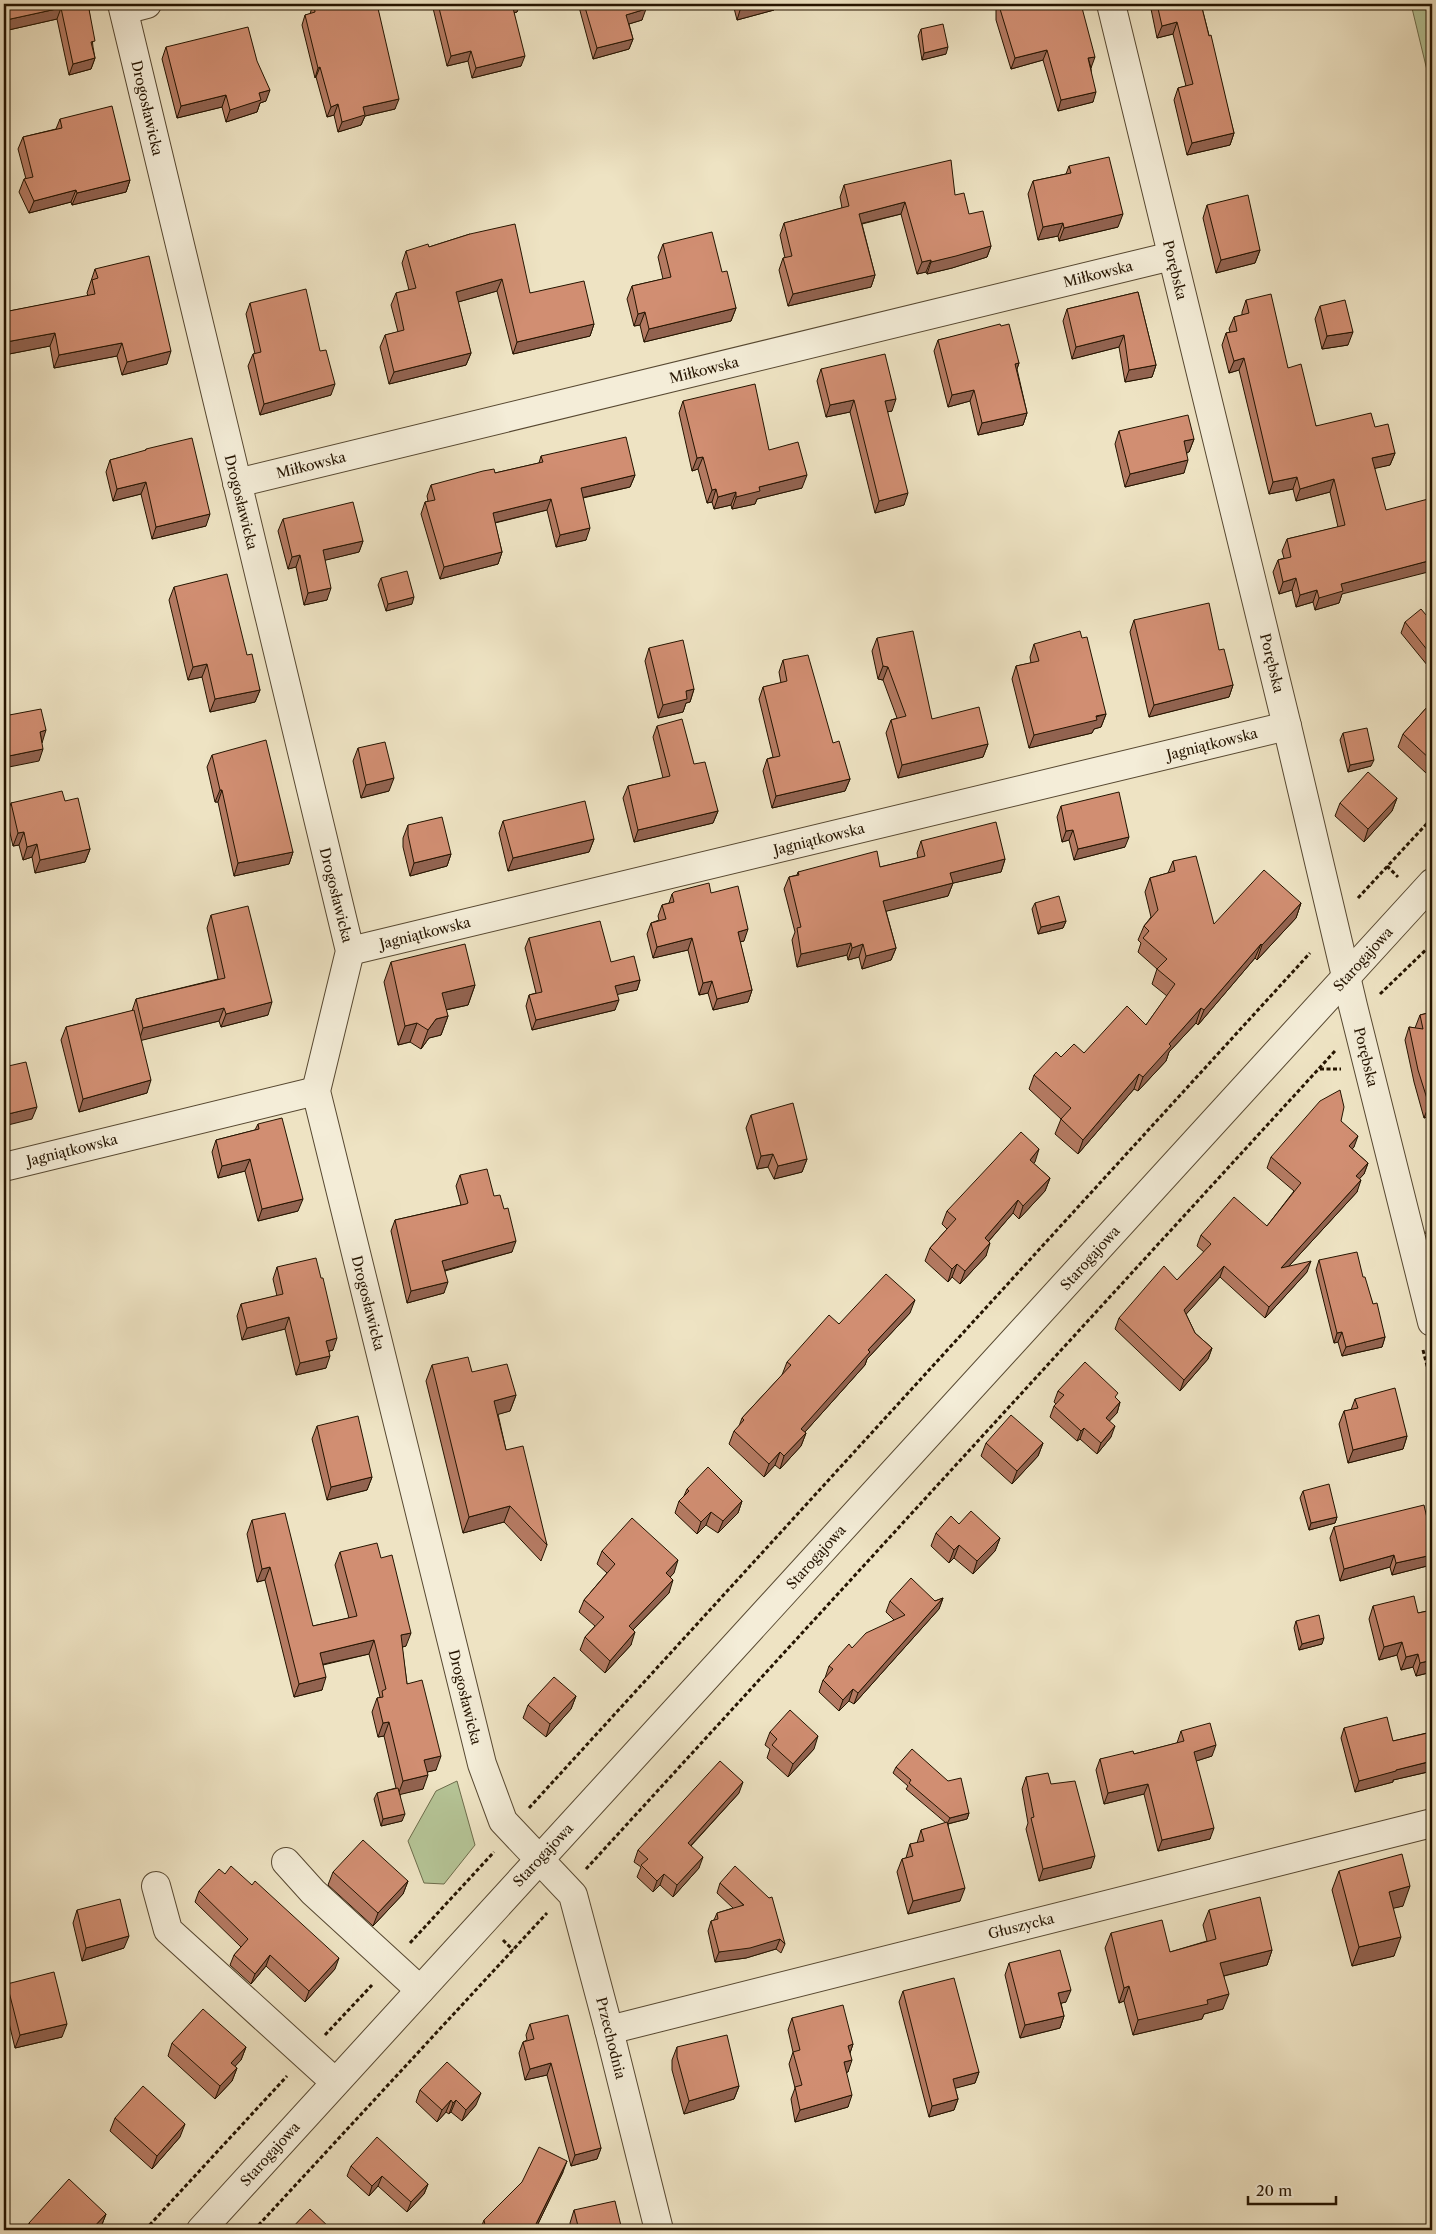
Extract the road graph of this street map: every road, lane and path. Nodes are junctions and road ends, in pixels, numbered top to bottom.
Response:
1 (1111, 4) edge
2 (131, 6) edge
3 (1172, 256) junction
4 (237, 483) junction
5 (1287, 726) junction
6 (1432, 818) edge
7 (1432, 883) edge
8 (1356, 900) dead end
9 (1432, 944) edge
10 (1314, 949) dead end
11 (350, 952) junction
12 (1346, 978) junction
13 (1377, 997) dead end
14 (1338, 1049) dead end
15 (316, 1091) junction
16 (4, 1167) edge
17 (1432, 1322) edge
18 (527, 1809) dead end
19 (1432, 1823) edge
20 (538, 1859) junction
21 (286, 1862) dead end
22 (585, 1871) dead end
23 (156, 1886) dead end
24 (550, 1910) dead end
25 (420, 1990) junction
26 (609, 2030) junction
27 (335, 2082) junction
28 (201, 2230) edge
29 (254, 2230) edge
30 (659, 2230) edge

1 - 3 street, Porębska
2 - 4 street, Drogosławicka
3 - 4 street, Miłkowska
3 - 5 street, Porębska
4 - 11 street, Drogosławicka
5 - 11 street, Jagniątkowska
5 - 12 street, Porębska
6 - 8 path
7 - 12 street, Starogajowa
9 - 13 path
10 - 18 path
11 - 15 street, Drogosławicka
12 - 17 street, Porębska
12 - 20 street, Starogajowa
14 - 22 path
15 - 16 street, Jagniątkowska
15 - 20 street, Drogosławicka
19 - 26 street, Głuszycka
20 - 25 street, Starogajowa
20 - 26 street, Przechodnia
21 - 25 street
23 - 27 street
24 - 29 path
25 - 27 street, Starogajowa
26 - 30 street, Przechodnia
27 - 28 street, Starogajowa

